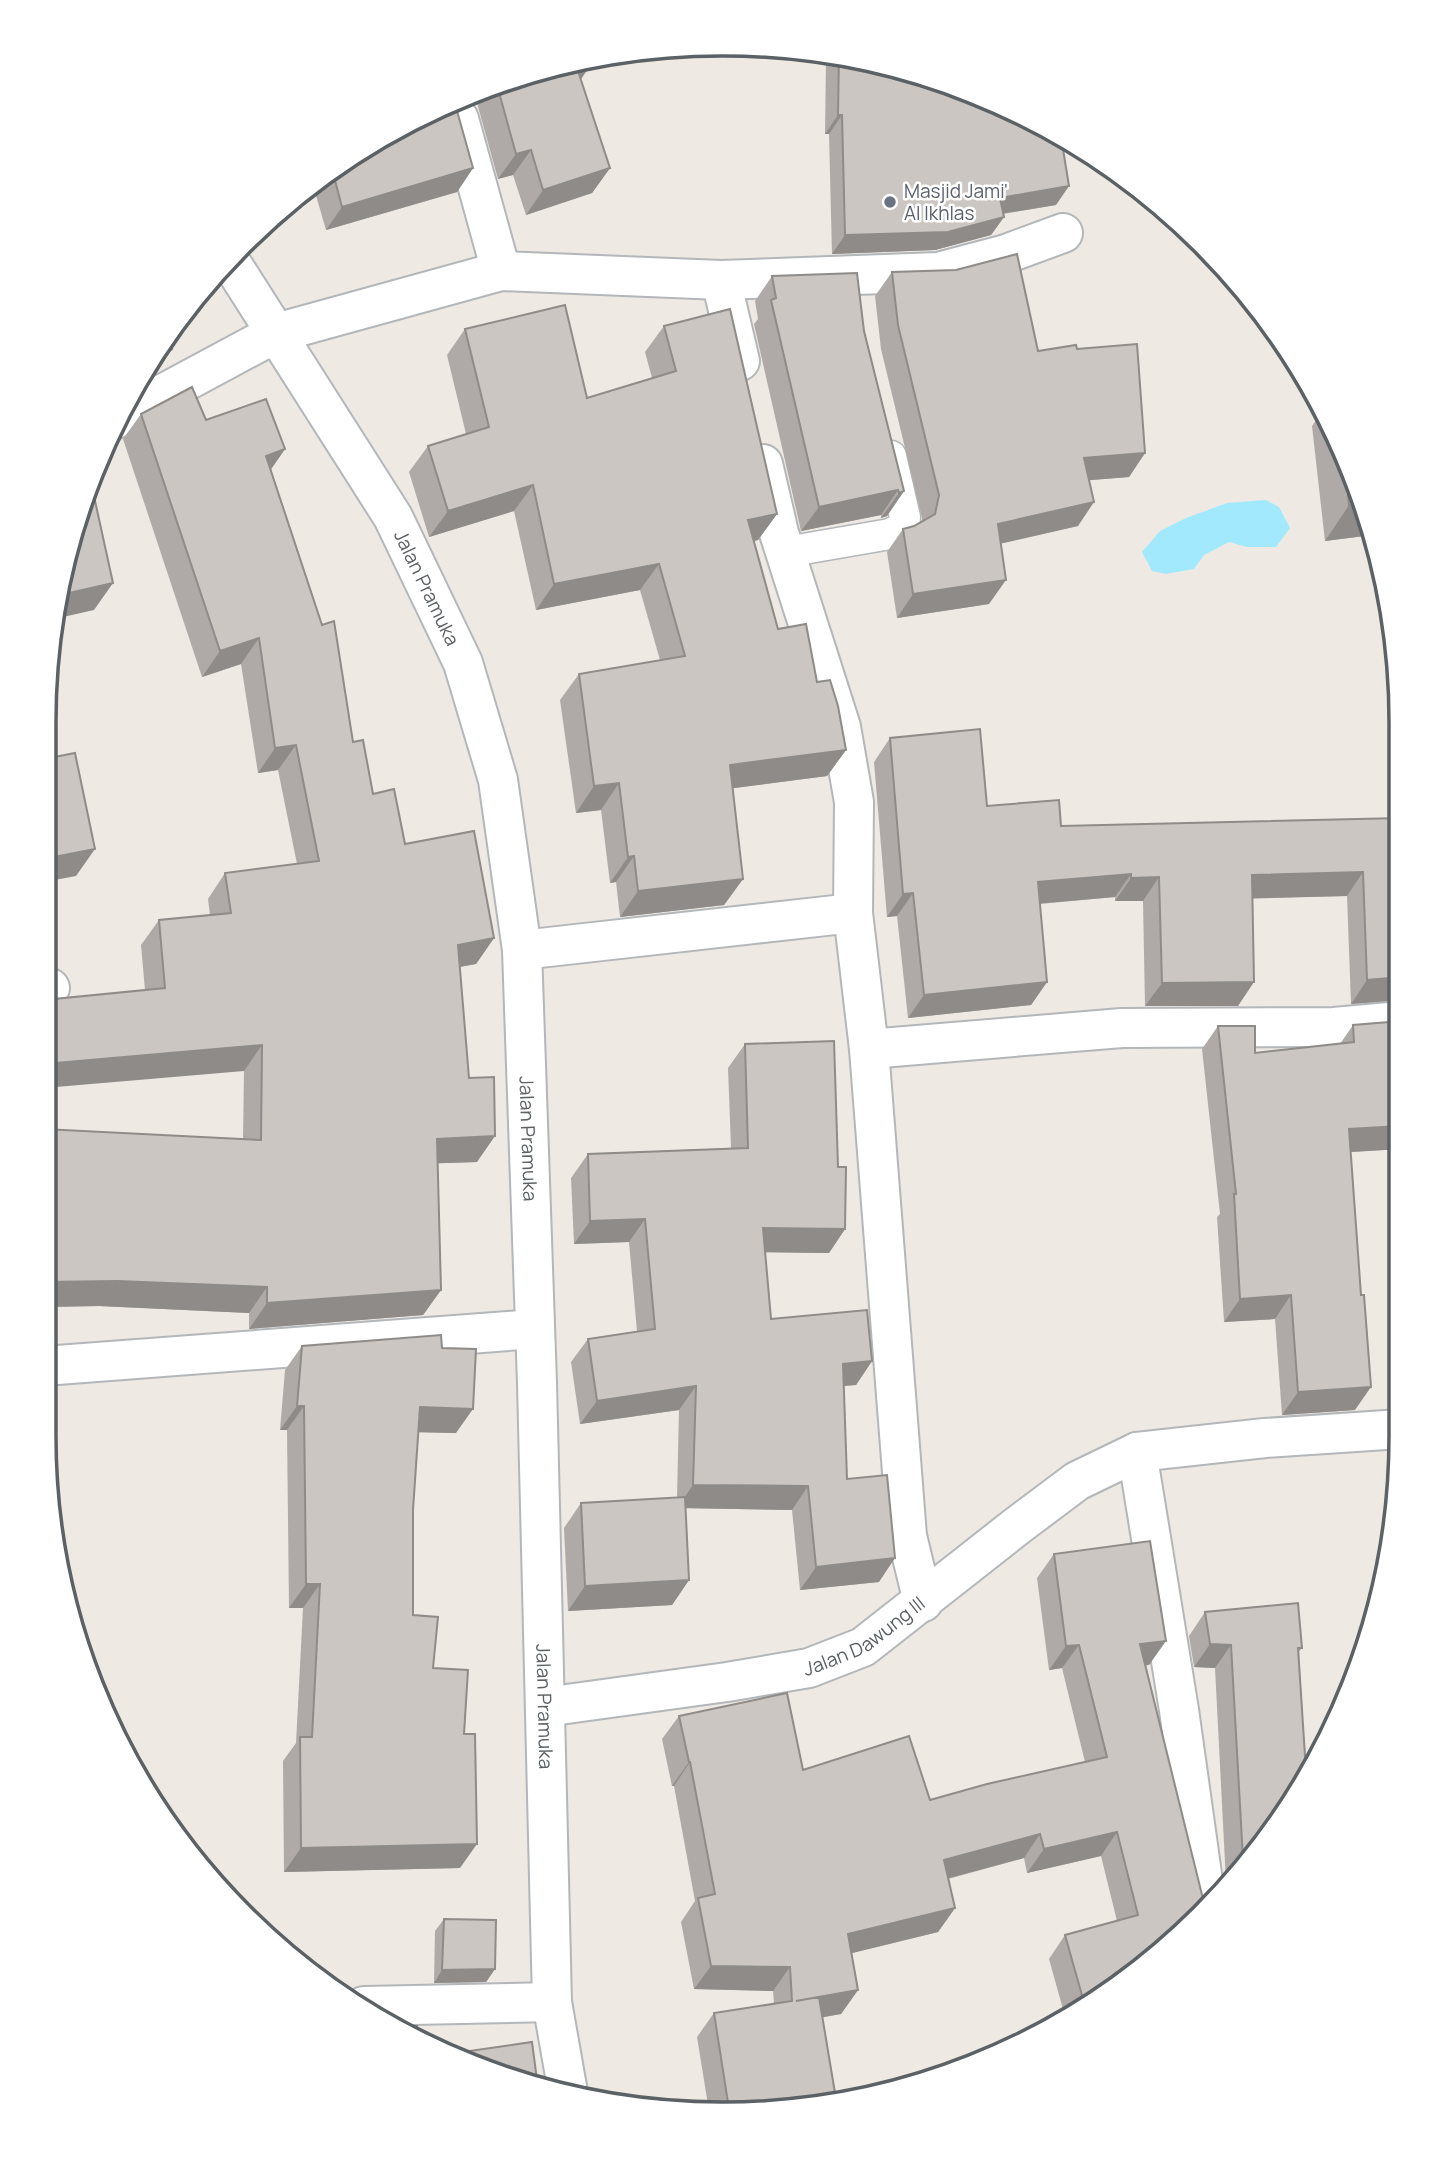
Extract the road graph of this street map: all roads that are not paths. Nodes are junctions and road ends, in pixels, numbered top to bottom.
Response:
1 (457, 112) edge
2 (1063, 233) dead end
3 (234, 269) edge
4 (501, 271) junction
5 (721, 280) junction
6 (276, 332) junction
7 (135, 409) edge
8 (884, 430) edge
9 (786, 552) junction
10 (853, 913) junction
11 (522, 950) junction
12 (1389, 1022) edge
13 (869, 1049) junction
14 (535, 1329) junction
15 (56, 1365) edge
16 (1389, 1430) edge
17 (1137, 1452) junction
18 (923, 1602) junction
19 (545, 1707) junction
20 (1205, 1895) edge
21 (552, 2002) junction
22 (377, 2006) edge
23 (567, 2083) edge

1 - 4 street
2 - 5 street
3 - 6 street, Jalan Pramuka
4 - 5 street
4 - 6 street
5 - 9 street
6 - 7 street
6 - 11 street, Jalan Pramuka
8 - 9 lane
9 - 10 street
10 - 11 street
10 - 13 street
11 - 14 street, Jalan Pramuka
12 - 13 street
13 - 18 street
14 - 15 street
14 - 19 street, Jalan Pramuka
16 - 17 street, Jalan Dawung III
17 - 18 street, Jalan Dawung III
17 - 20 street
18 - 19 street, Jalan Dawung III
19 - 21 street, Jalan Pramuka
21 - 22 street
21 - 23 street, Jalan Pramuka

